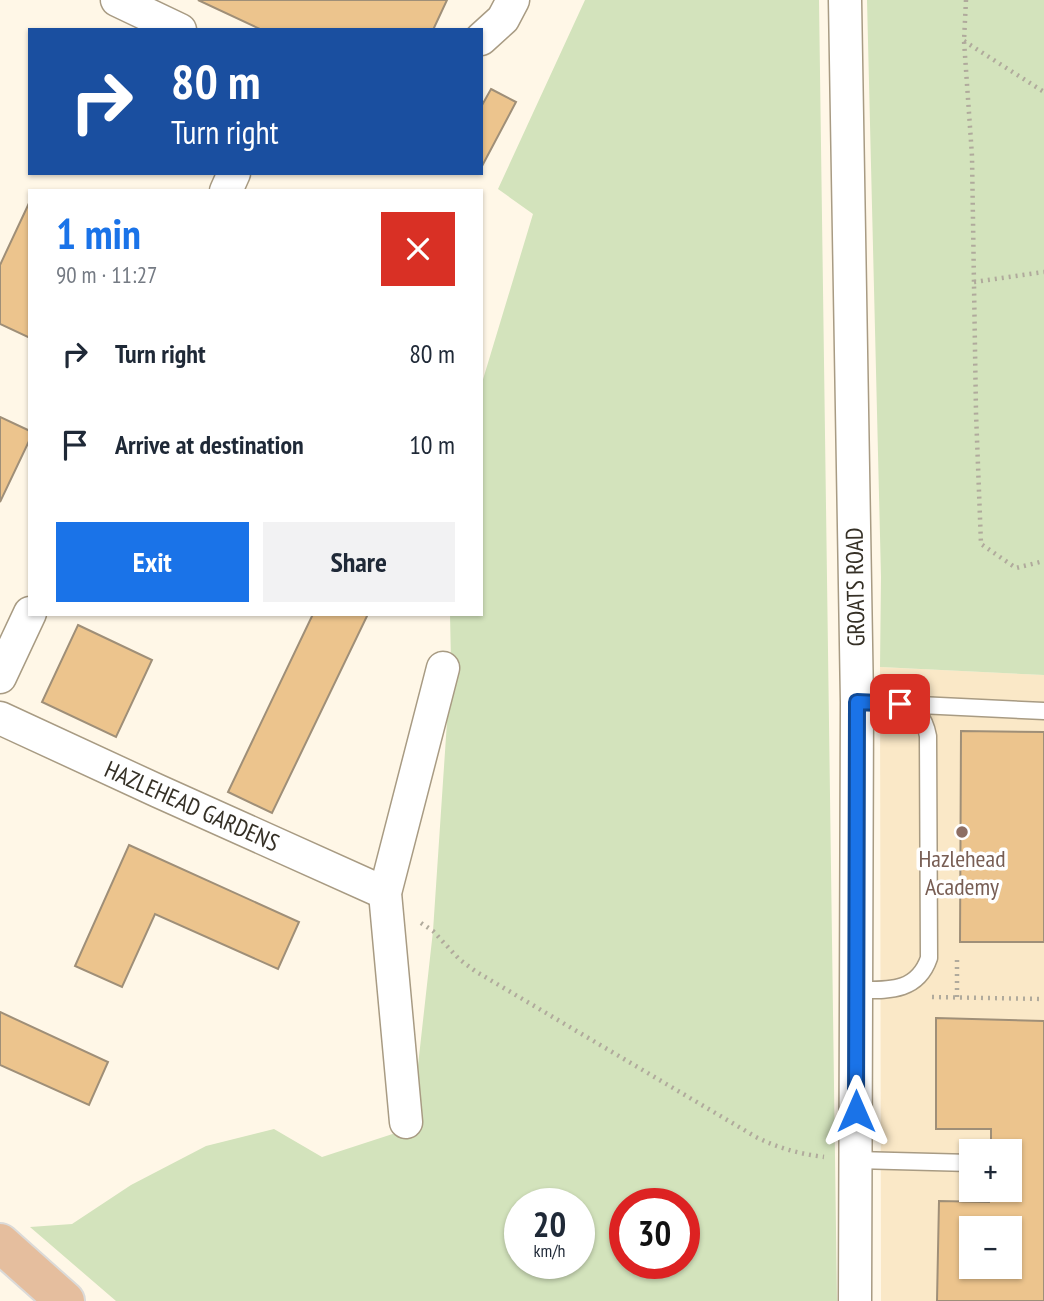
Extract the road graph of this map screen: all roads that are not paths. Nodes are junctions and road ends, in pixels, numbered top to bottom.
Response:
1 (117, 0) edge
2 (513, 0) edge
3 (845, 0) edge
4 (176, 28) edge
5 (483, 37) edge
6 (29, 616) edge
7 (443, 668) dead end
8 (0, 677) edge
9 (857, 702) junction
10 (900, 704) junction
11 (1044, 711) edge
12 (0, 718) edge
13 (385, 893) junction
14 (856, 989) junction
15 (406, 1122) dead end
16 (856, 1160) junction
17 (959, 1163) edge
18 (0, 1243) edge
19 (65, 1301) edge
20 (855, 1301) edge

1 - 4 street
2 - 5 street
3 - 9 street, GROATS ROAD
6 - 8 street
7 - 13 street
9 - 10 lane
9 - 14 street, GROATS ROAD
10 - 11 lane
10 - 14 lane
12 - 13 street, HAZLEHEAD GARDENS
13 - 15 street
14 - 16 street, GROATS ROAD
16 - 17 lane
16 - 20 street, GROATS ROAD
18 - 19 main road

